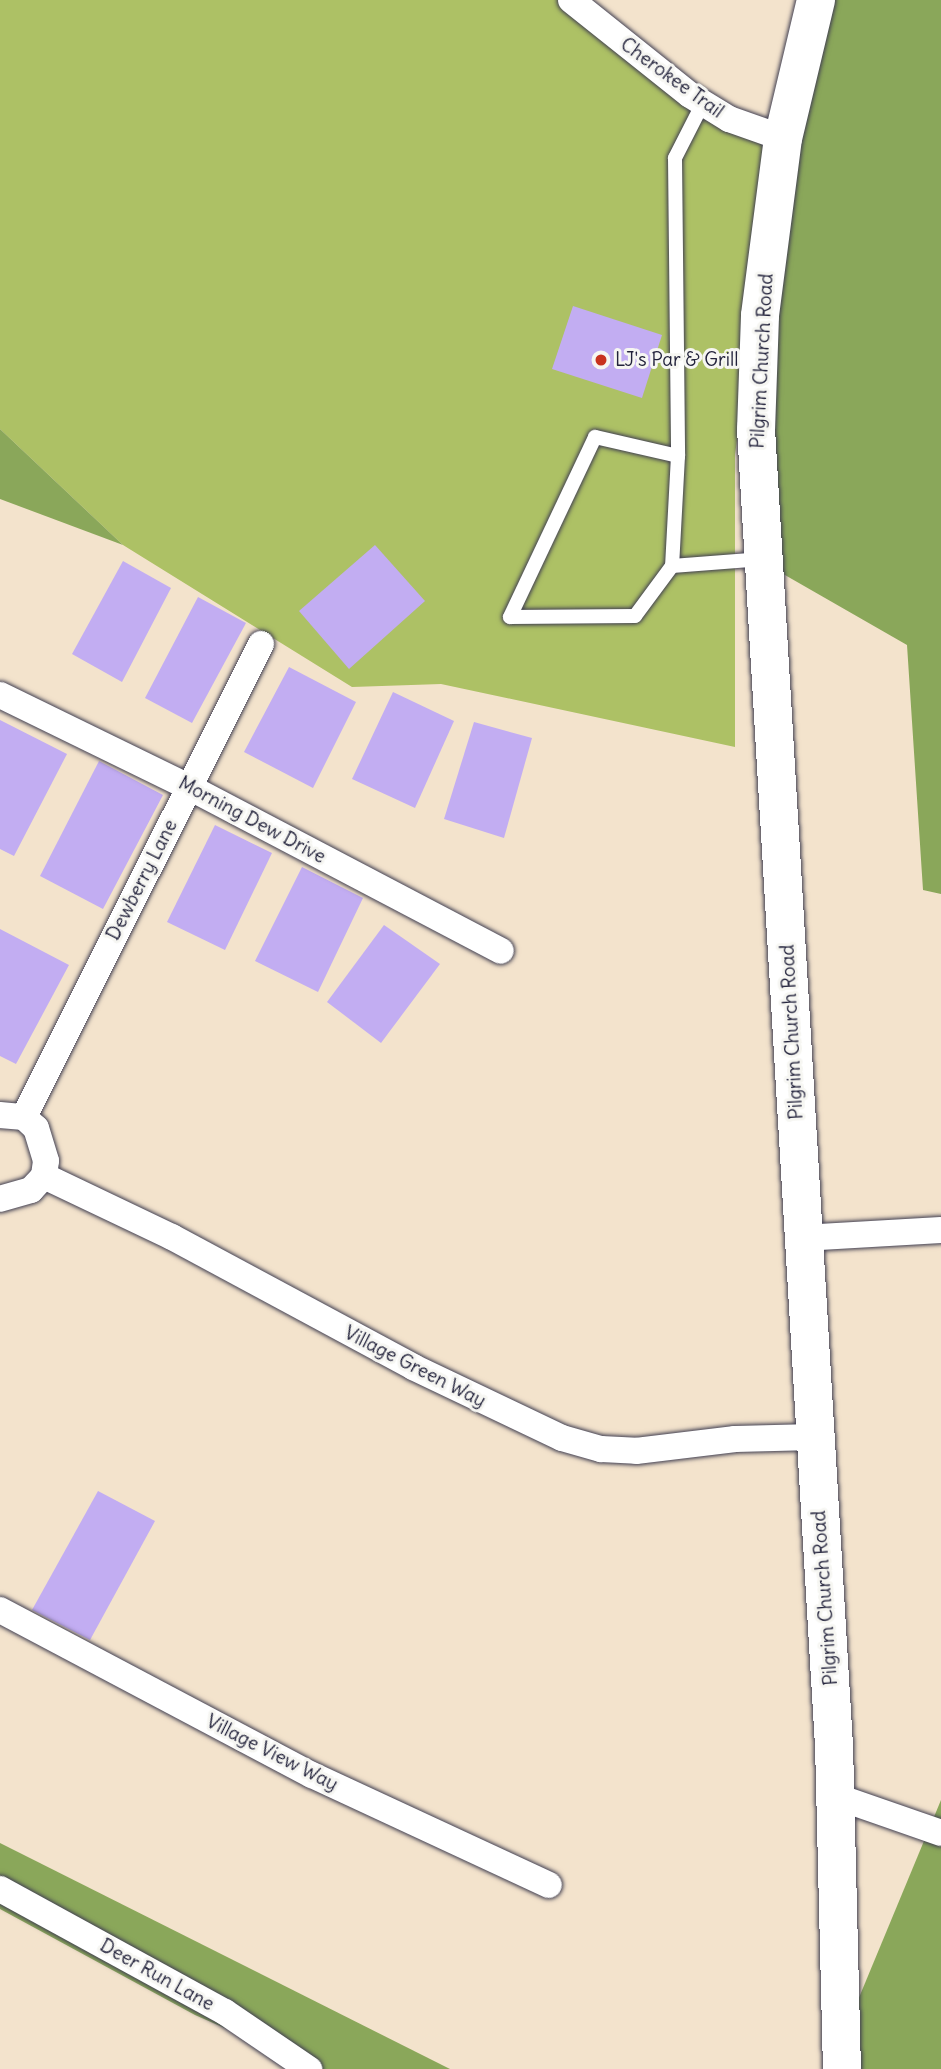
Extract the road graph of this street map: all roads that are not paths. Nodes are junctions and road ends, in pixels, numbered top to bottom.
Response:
1 (571, 0) edge
2 (816, 0) edge
3 (703, 103) junction
4 (783, 138) junction
5 (678, 456) junction
6 (764, 558) junction
7 (672, 566) junction
8 (261, 644) dead end
9 (0, 695) edge
10 (189, 787) junction
11 (501, 951) dead end
12 (12, 1116) edge
13 (44, 1176) junction
14 (0, 1199) edge
15 (941, 1230) edge
16 (803, 1238) junction
17 (814, 1437) junction
18 (0, 1610) edge
19 (835, 1796) junction
20 (941, 1833) edge
21 (549, 1885) dead end
22 (0, 1889) edge
23 (309, 2069) edge
24 (842, 2069) edge

1 - 3 street, Cherokee Trail
2 - 4 street, Pilgrim Church Road
3 - 4 street, Cherokee Trail
3 - 5 lane
4 - 6 street, Pilgrim Church Road
5 - 7 lane
5 - 7 lane
6 - 7 lane
6 - 16 street, Pilgrim Church Road
8 - 10 street, Dewberry Lane
9 - 10 street, Morning Dew Drive
10 - 11 street, Morning Dew Drive
10 - 12 street, Dewberry Lane
12 - 13 street
13 - 14 street
13 - 17 street, Village Green Way
15 - 16 street
16 - 17 street, Pilgrim Church Road
17 - 19 street, Pilgrim Church Road
18 - 21 street, Village View Way
19 - 20 street
19 - 24 street, Pilgrim Church Road
22 - 23 street, Deer Run Lane

